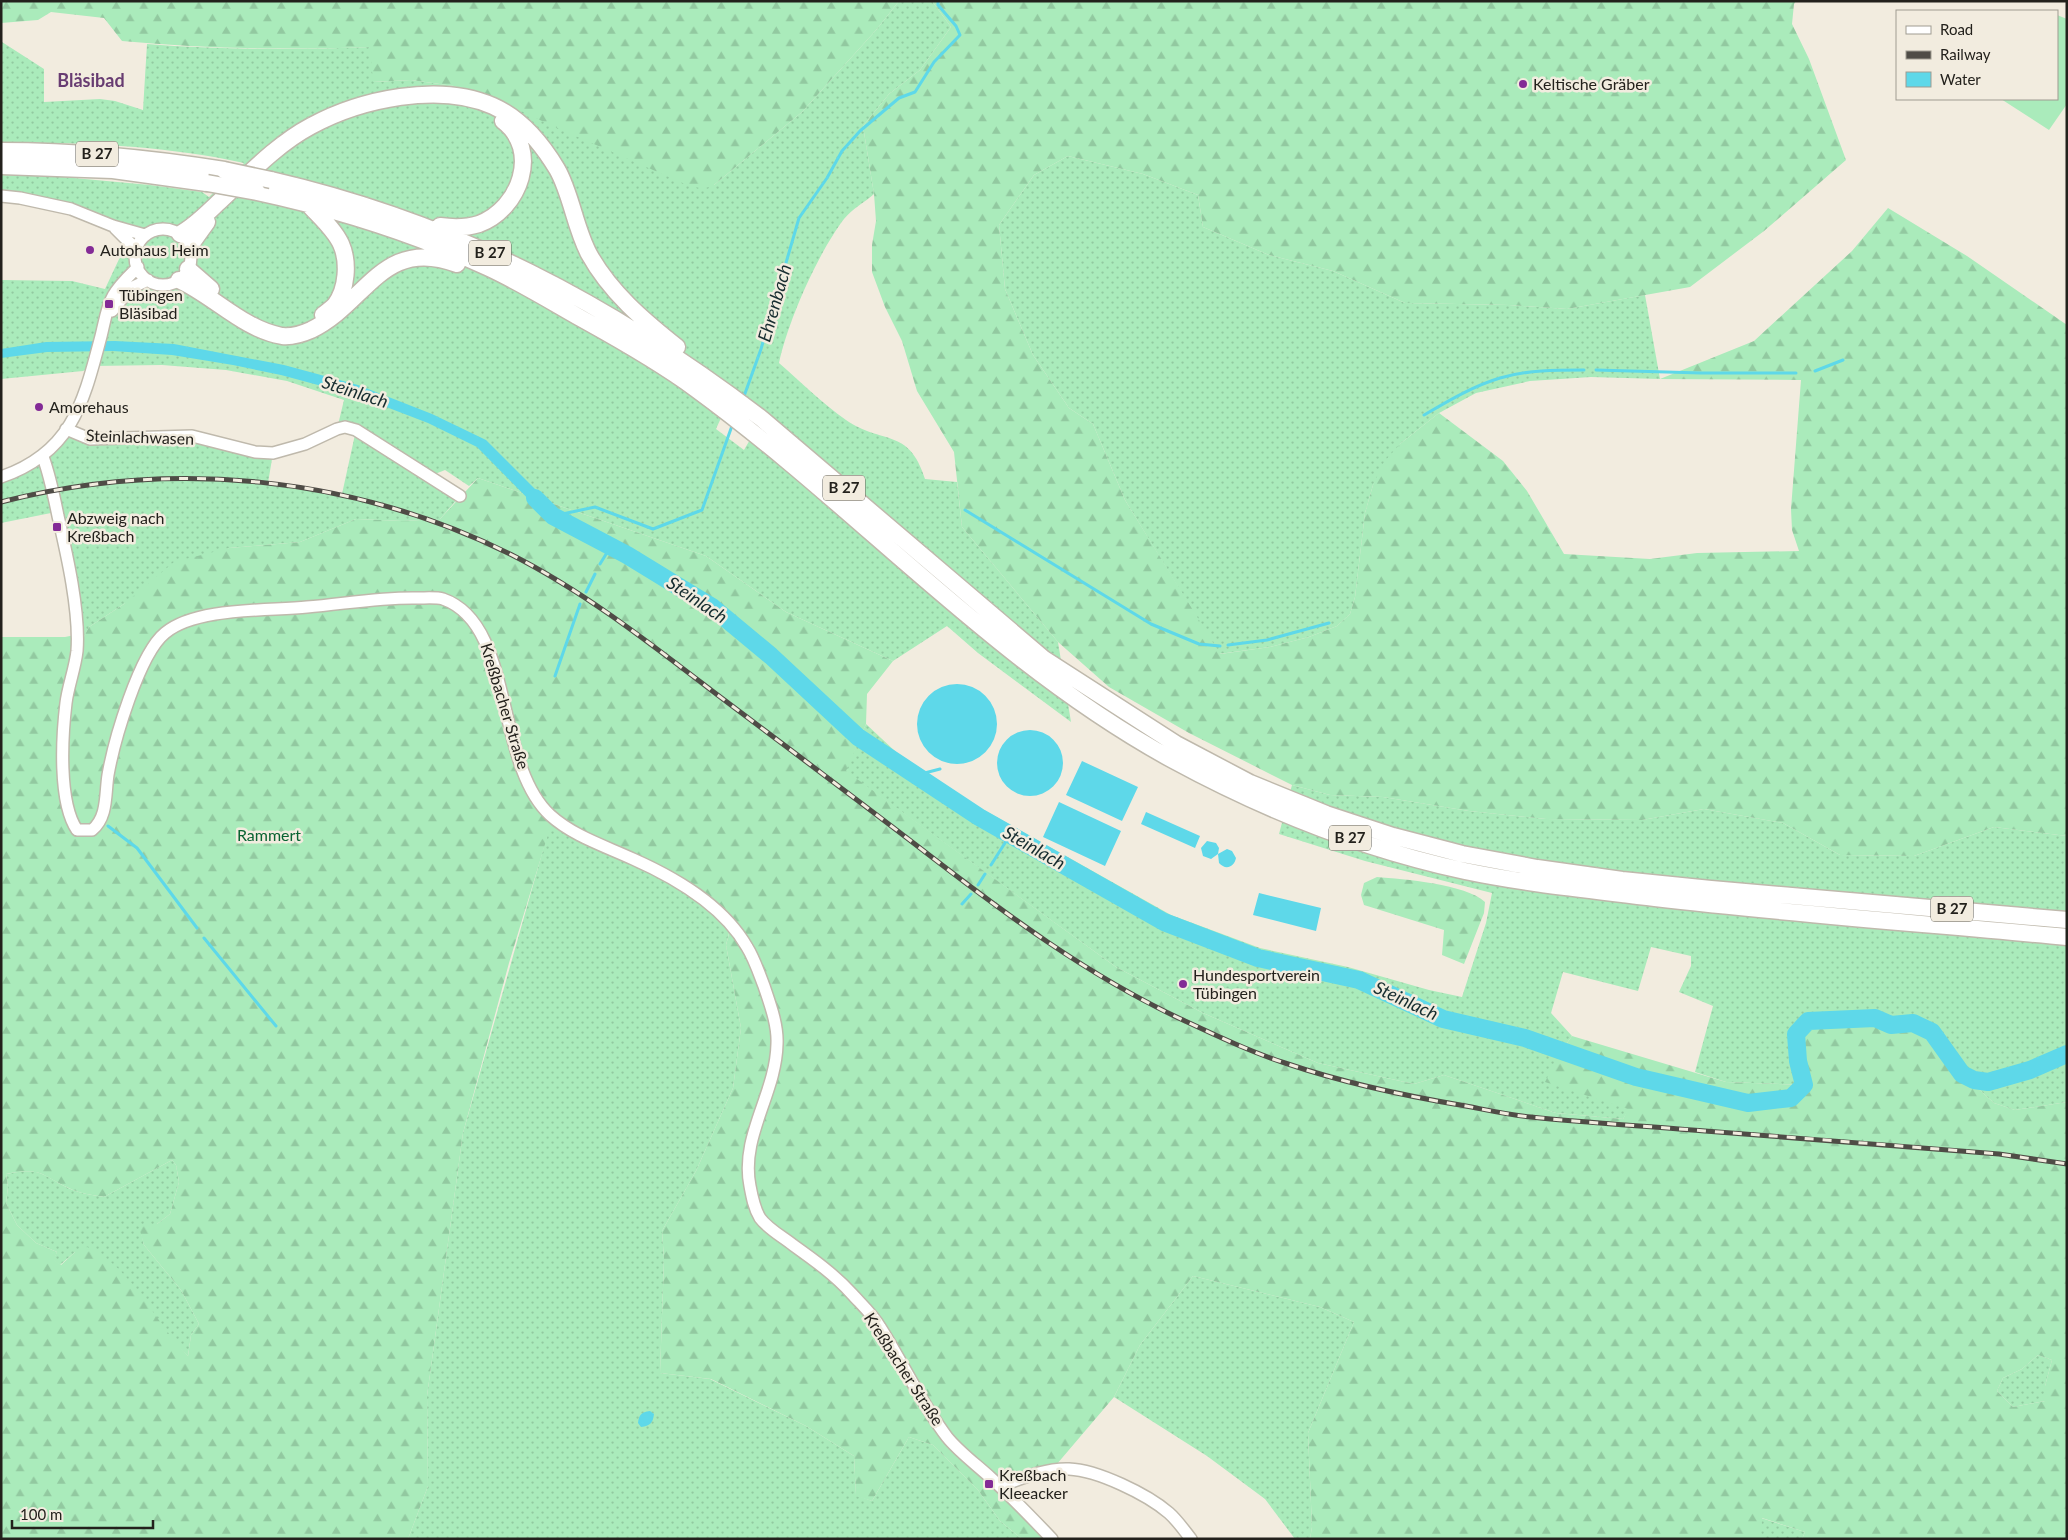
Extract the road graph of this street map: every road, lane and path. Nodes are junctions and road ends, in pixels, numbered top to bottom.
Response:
1 (1, 151) edge
2 (1, 166) edge
3 (1, 196) edge
4 (349, 200) junction
5 (309, 205) junction
6 (113, 226) junction
7 (145, 235) junction
8 (185, 240) junction
9 (137, 250) junction
10 (138, 267) junction
11 (184, 274) junction
12 (148, 280) junction
13 (532, 291) junction
14 (105, 323) junction
15 (727, 392) junction
16 (66, 430) junction
17 (43, 457) junction
18 (1, 478) edge
19 (460, 496) dead end
20 (2067, 920) edge
21 (2067, 937) edge
22 (1002, 1488) junction
23 (1052, 1539) edge
24 (1192, 1539) edge

1 - 4 highway, B 27, bridge
2 - 5 highway, B 27, bridge
3 - 6 street
4 - 8 highway
4 - 15 highway, B 27
5 - 11 highway
5 - 13 highway, B 27
6 - 7 street
6 - 9 street
7 - 8 street
7 - 9 street
8 - 11 street
8 - 15 highway
9 - 10 street
10 - 12 street
10 - 14 street, Steinlachwasen
11 - 12 street
11 - 13 highway
12 - 14 street, Steinlachwasen
13 - 21 highway, B 27
14 - 16 street, Steinlachwasen
15 - 20 highway, B 27
16 - 17 street, Steinlachwasen
16 - 19 street, Steinlachwasen
17 - 18 street, Steinlachwasen
17 - 22 street, Kreßbacher Straße
22 - 23 street, Kreßbacher Straße
22 - 24 street

